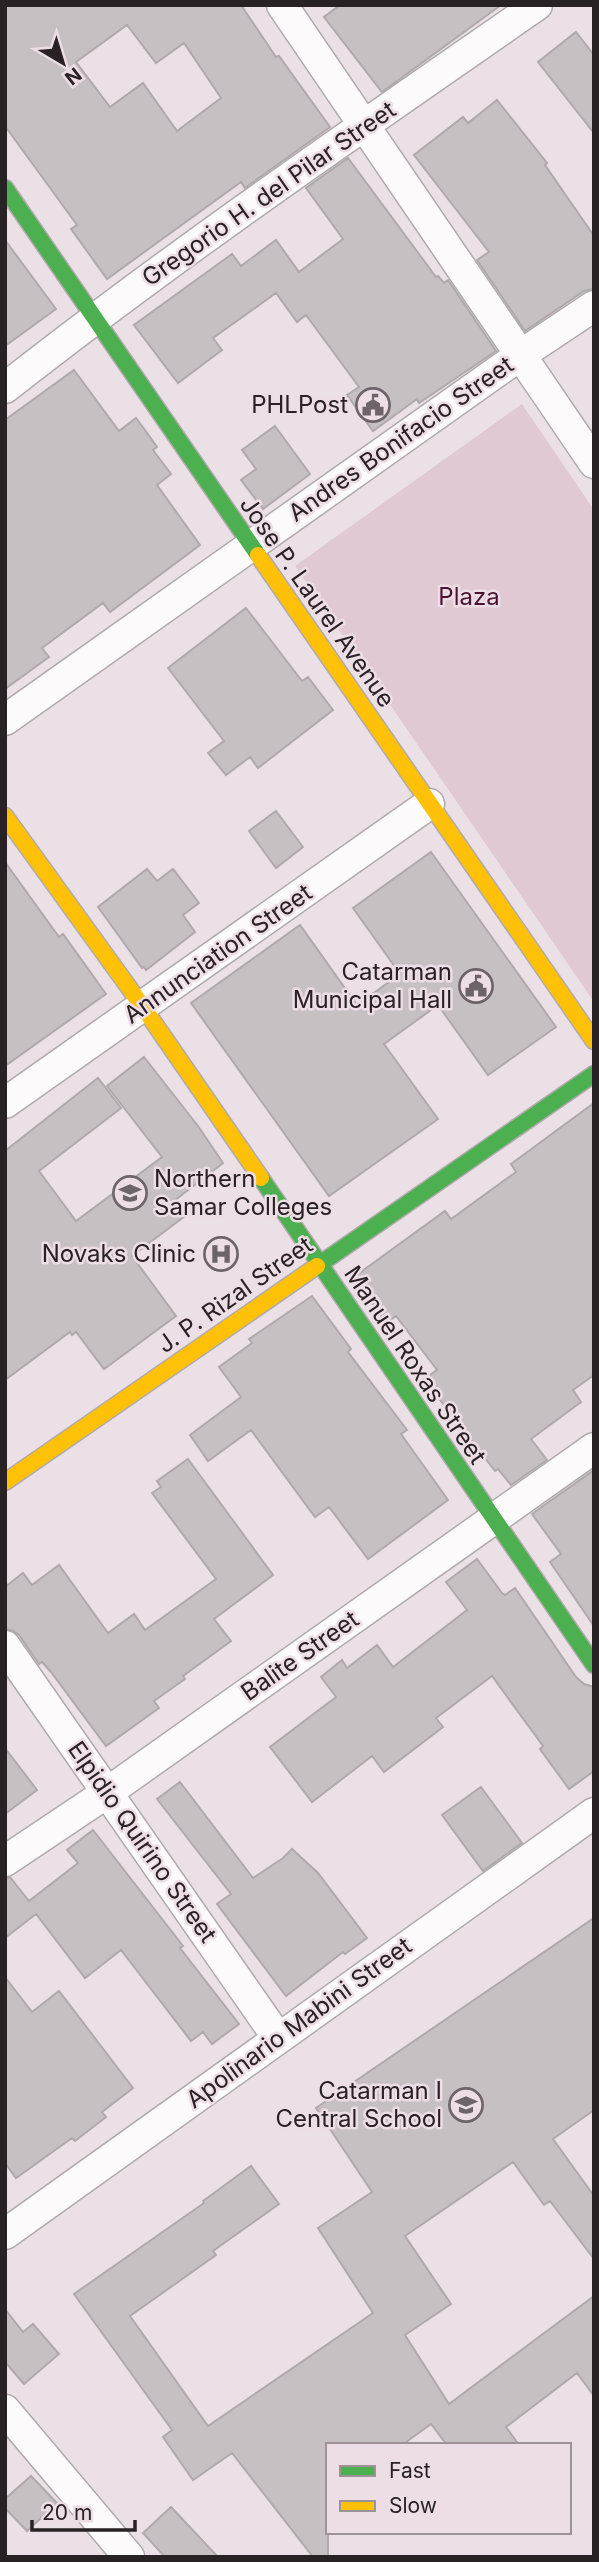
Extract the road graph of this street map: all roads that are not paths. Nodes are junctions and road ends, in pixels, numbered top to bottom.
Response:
1 (282, 5) edge
2 (537, 5) edge
3 (363, 126) junction
4 (5, 188) edge
5 (594, 306) edge
6 (94, 318) junction
7 (519, 356) junction
8 (5, 388) edge
9 (594, 463) edge
10 (251, 545) junction
11 (5, 720) edge
12 (429, 804) junction
13 (5, 816) edge
14 (143, 1007) junction
15 (594, 1041) edge
16 (594, 1074) edge
17 (5, 1103) edge
18 (319, 1264) junction
19 (594, 1448) edge
20 (5, 1482) edge
21 (493, 1518) junction
22 (5, 1646) edge
23 (594, 1665) edge
24 (108, 1792) junction
25 (594, 1813) edge
26 (5, 1861) edge
27 (278, 2038) junction
28 (5, 2234) edge
29 (5, 2410) edge
30 (130, 2557) edge

1 - 3 street
2 - 3 street, Gregorio H. del Pilar Street
3 - 6 street, Gregorio H. del Pilar Street
3 - 7 street
4 - 6 street, Jose P. Laurel Avenue
5 - 7 street, Andres Bonifacio Street
6 - 8 street, Gregorio H. del Pilar Street
6 - 10 street, Jose P. Laurel Avenue
7 - 9 street
7 - 10 street, Andres Bonifacio Street
10 - 11 street, Andres Bonifacio Street
10 - 12 street, Jose P. Laurel Avenue
12 - 14 street, Annunciation Street
12 - 15 street, Jose P. Laurel Avenue
13 - 14 street, Manuel Roxas Street
14 - 17 street, Annunciation Street
14 - 18 street, Manuel Roxas Street
16 - 18 street, J. P. Rizal Street
18 - 20 street, J. P. Rizal Street
18 - 21 street, Manuel Roxas Street
19 - 21 street, Balite Street
21 - 23 street, Manuel Roxas Street
21 - 24 street, Balite Street
22 - 24 street, Elpidio Quirino Street
24 - 26 street, Balite Street
24 - 27 street, Elpidio Quirino Street
25 - 27 street, Apolinario Mabini Street
27 - 28 street, Apolinario Mabini Street
29 - 30 street

